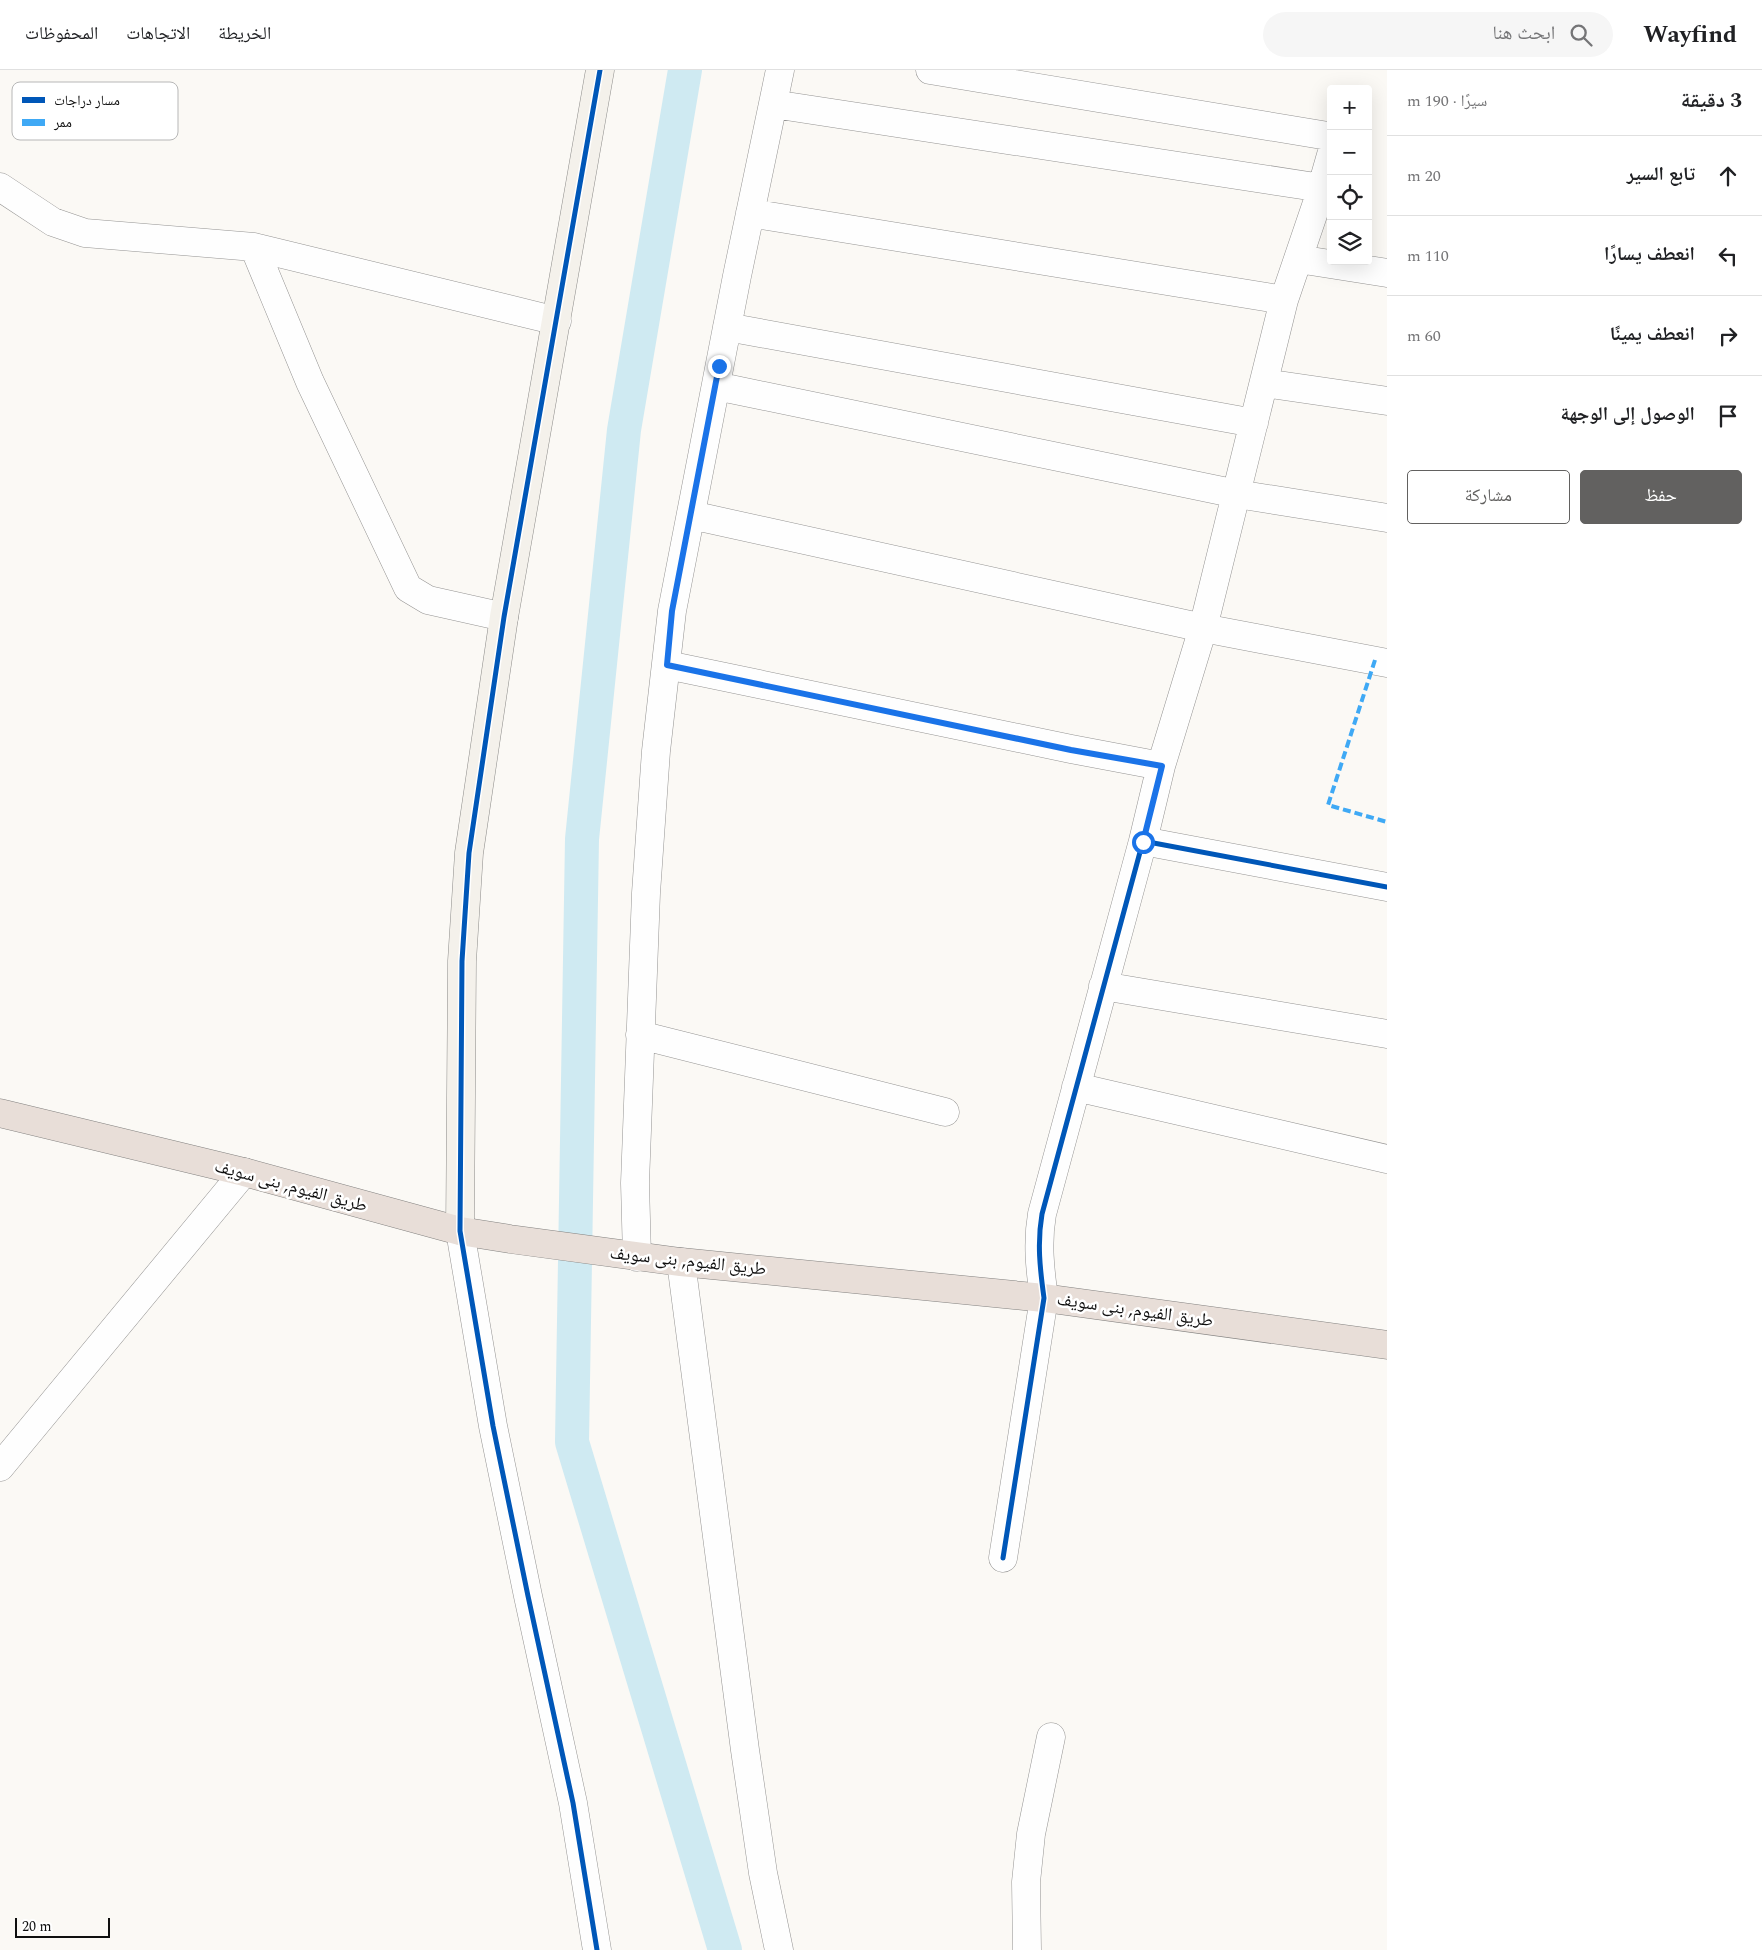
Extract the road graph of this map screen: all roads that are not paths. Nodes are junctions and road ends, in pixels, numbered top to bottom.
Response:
1 (600, 70) edge
2 (780, 70) edge
3 (930, 70) edge
4 (773, 104) junction
5 (1327, 136) edge
6 (1327, 169) edge
7 (0, 187) edge
8 (1322, 188) junction
9 (750, 213) junction
10 (254, 247) junction
11 (1298, 259) junction
12 (1387, 273) edge
13 (1284, 300) junction
14 (557, 321) junction
15 (727, 328) junction
16 (1264, 383) junction
17 (716, 386) junction
18 (1387, 401) edge
19 (1254, 423) junction
20 (1237, 494) junction
21 (691, 515) junction
22 (1387, 518) edge
23 (504, 617) junction
24 (1203, 628) junction
25 (1387, 663) edge
26 (667, 665) junction
27 (1162, 766) junction
28 (1143, 842) junction
29 (1387, 887) edge
30 (1103, 986) junction
31 (1387, 1034) edge
32 (640, 1035) junction
33 (1076, 1087) junction
34 (945, 1112) dead end
35 (0, 1113) edge
36 (1387, 1159) edge
37 (244, 1172) junction
38 (460, 1231) junction
39 (630, 1256) junction
40 (681, 1262) junction
41 (1044, 1298) junction
42 (1387, 1345) edge
43 (0, 1467) edge
44 (1003, 1558) dead end
45 (1051, 1737) dead end
46 (597, 1950) edge
47 (779, 1950) edge
48 (1027, 1950) edge

1 - 14 street
2 - 4 street
3 - 5 street
4 - 8 street
4 - 9 street
6 - 8 street
7 - 10 street
8 - 11 street
9 - 13 street
9 - 15 street
10 - 14 street
10 - 23 street
11 - 12 street
11 - 13 street
13 - 16 street
14 - 23 street
15 - 17 street
15 - 19 street
16 - 18 street
16 - 19 street
17 - 20 street
17 - 21 street
19 - 20 street
20 - 22 street
20 - 24 street
21 - 24 street
21 - 26 street
23 - 38 street
24 - 25 street
24 - 27 street
26 - 27 street
26 - 32 street
27 - 28 street
28 - 29 street
28 - 30 street
30 - 31 street
30 - 33 street
32 - 34 street
32 - 39 street
33 - 36 street
33 - 41 street
35 - 37 highway, طريق الفيوم, بنى سويف
37 - 38 highway, طريق الفيوم, بنى سويف
37 - 43 street
38 - 39 highway, طريق الفيوم, بنى سويف
38 - 46 street
39 - 40 highway, طريق الفيوم, بنى سويف
40 - 41 highway, طريق الفيوم, بنى سويف
40 - 47 street
41 - 42 highway, طريق الفيوم, بنى سويف
41 - 44 street
45 - 48 street

